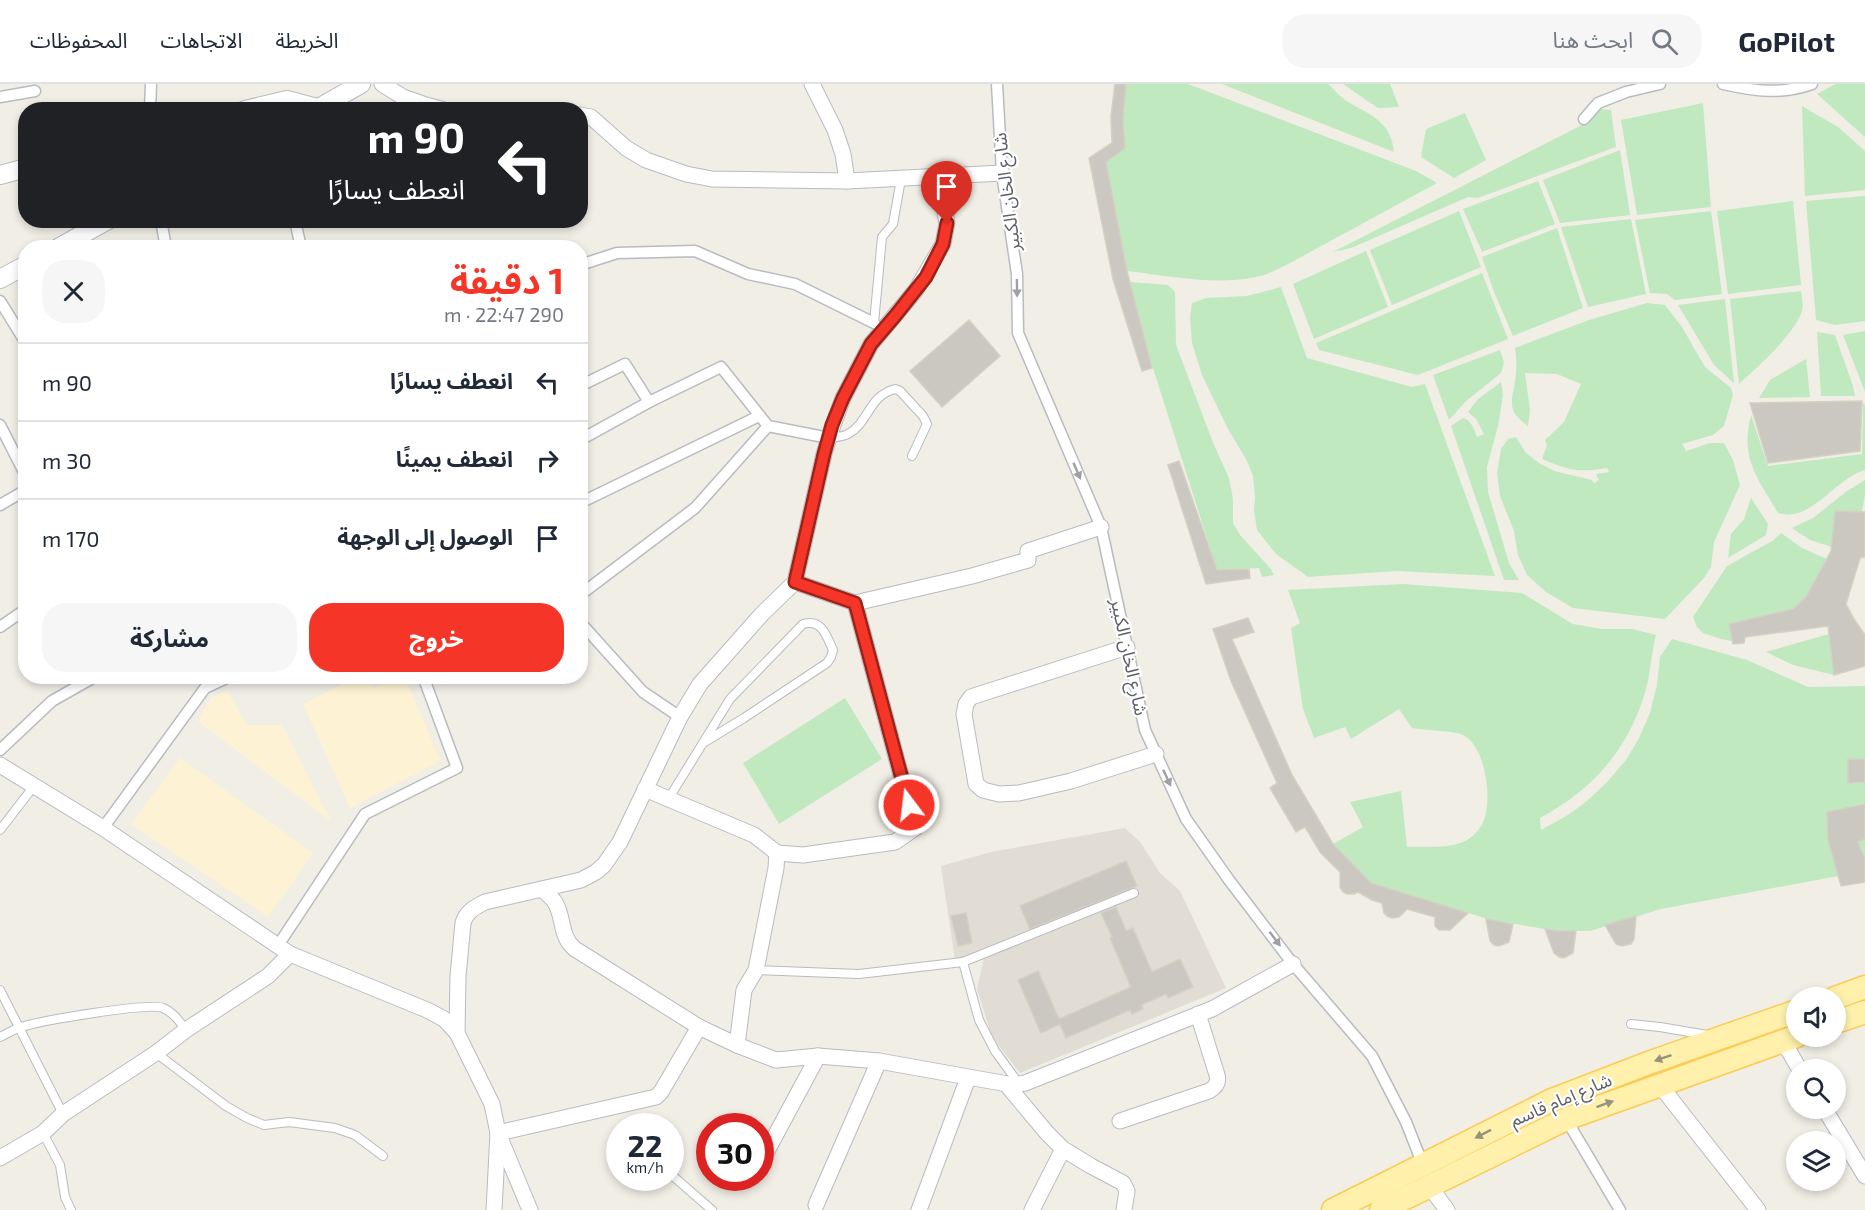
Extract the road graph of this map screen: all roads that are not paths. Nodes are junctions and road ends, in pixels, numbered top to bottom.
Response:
1 (152, 84) edge
2 (361, 84) edge
3 (382, 84) edge
4 (812, 84) edge
5 (997, 84) edge
6 (1660, 84) edge
7 (1723, 84) edge
8 (1812, 84) edge
9 (339, 90) edge
10 (35, 91) dead end
11 (0, 97) edge
12 (151, 102) edge
13 (279, 102) edge
14 (293, 102) edge
15 (324, 102) edge
16 (417, 102) edge
17 (588, 116) edge
18 (1584, 119) dead end
19 (18, 170) edge
20 (1002, 173) junction
21 (0, 175) edge
22 (938, 175) junction
23 (901, 179) junction
24 (847, 181) junction
25 (94, 228) edge
26 (72, 240) edge
27 (588, 262) edge
28 (18, 269) edge
29 (0, 279) edge
30 (0, 301) edge
31 (878, 327) junction
32 (18, 330) edge
33 (588, 382) edge
34 (650, 402) junction
35 (759, 416) junction
36 (768, 426) junction
37 (1, 430) edge
38 (588, 436) edge
39 (829, 438) junction
40 (912, 456) dead end
41 (18, 461) edge
42 (18, 495) edge
43 (588, 499) edge
44 (0, 506) edge
45 (1101, 527) junction
46 (795, 582) junction
47 (588, 589) edge
48 (855, 603) junction
49 (18, 615) edge
50 (0, 627) edge
51 (588, 631) edge
52 (1126, 647) junction
53 (82, 684) edge
54 (214, 684) edge
55 (426, 684) edge
56 (680, 717) junction
57 (703, 742) junction
58 (0, 750) edge
59 (1156, 754) junction
60 (0, 765) edge
61 (34, 786) junction
62 (645, 789) junction
63 (669, 798) junction
64 (102, 828) junction
65 (0, 830) edge
66 (777, 853) junction
67 (543, 890) junction
68 (1134, 893) dead end
69 (283, 950) junction
70 (963, 962) junction
71 (1293, 964) junction
72 (756, 970) junction
73 (1865, 987) edge
74 (0, 990) edge
75 (1846, 994) edge
76 (1865, 1012) edge
77 (1198, 1014) junction
78 (1786, 1015) edge
79 (1846, 1019) edge
80 (1630, 1024) dead end
81 (19, 1027) junction
82 (699, 1028) junction
83 (186, 1030) junction
84 (457, 1033) junction
85 (0, 1037) edge
86 (1721, 1037) junction
87 (1786, 1040) edge
88 (737, 1045) junction
89 (156, 1053) junction
90 (818, 1056) junction
91 (879, 1061) junction
92 (968, 1078) junction
93 (1012, 1084) junction
94 (1659, 1084) junction
95 (63, 1114) junction
96 (1566, 1119) junction
97 (1831, 1119) edge
98 (1120, 1121) dead end
99 (43, 1132) junction
100 (498, 1133) junction
101 (774, 1138) edge
102 (1064, 1149) junction
103 (383, 1156) dead end
104 (0, 1158) edge
105 (1423, 1165) junction
106 (1865, 1176) edge
107 (684, 1186) edge
108 (1430, 1187) junction
109 (816, 1205) dead end
110 (71, 1210) edge
111 (494, 1210) edge
112 (530, 1210) edge
113 (712, 1210) edge
114 (919, 1210) edge
115 (1032, 1210) edge
116 (1124, 1210) edge
117 (1334, 1210) edge
118 (1381, 1210) edge
119 (1447, 1210) edge
120 (1620, 1210) edge
121 (1758, 1210) edge

1 - 12 street
2 - 9 street
3 - 16 street
4 - 24 street
5 - 20 street, شارع الخان الكبير
6 - 18 street
7 - 8 street
9 - 15 street
10 - 11 street
13 - 14 street
17 - 24 street
19 - 21 street
20 - 22 street
20 -> 45 street, شارع الخان الكبير
22 - 23 street
22 - 31 street
23 - 24 street
23 - 31 lane
25 - 26 street
27 - 31 street
28 - 29 street
30 - 32 street
31 - 39 street
33 - 34 street
34 - 35 street
34 - 38 street
35 - 36 street
35 - 43 street
36 - 39 street
36 - 47 street
37 - 41 street
39 - 40 lane
39 - 46 street
42 - 44 street
45 - 48 street
45 - 52 street, شارع الخان الكبير
46 - 48 street
46 - 56 street
48 - 66 street
49 - 50 street
51 - 56 street
52 - 59 street, شارع الخان الكبير
52 - 59 street
53 - 58 street
54 - 64 street
55 - 69 street
56 - 62 street
57 - 57 lane
57 - 63 lane
59 -> 71 street, شارع الخان الكبير
60 - 61 street
61 - 64 street
61 - 65 lane
62 - 63 street
62 - 67 street
63 - 66 street
64 - 69 street
66 - 72 street
67 - 82 street
67 - 84 street
68 - 70 lane
69 - 83 street
69 - 84 street
70 - 72 lane
70 - 93 lane
71 - 77 street
71 - 105 street, شارع الخان الكبير
72 - 88 street
73 - 75 main road
74 - 81 lane
76 - 79 main road
77 - 93 street
77 - 98 street
78 - 86 main road, شارع إمام قاسم
80 - 86 lane
81 - 83 lane
81 - 85 lane
81 - 95 lane
82 - 88 street
82 - 100 street
83 - 89 street
84 - 100 street
86 -> 105 main road, شارع إمام قاسم
87 - 94 main road, شارع إمام قاسم
88 - 90 street
89 - 95 street
89 - 103 lane
90 - 91 street
90 - 101 street
91 - 92 street
91 - 109 street
92 - 93 street
92 - 114 street
93 - 102 street
96 -> 94 main road, شارع إمام قاسم
94 - 121 street
95 - 99 street
96 - 108 main road, شارع إمام قاسم
96 - 120 street
97 - 106 street
99 - 104 street
99 - 110 lane
100 - 111 street
100 - 112 street
102 - 115 street
102 - 116 street
105 - 117 main road, شارع إمام قاسم
107 - 113 lane
108 - 118 main road, شارع إمام قاسم
108 - 119 street

